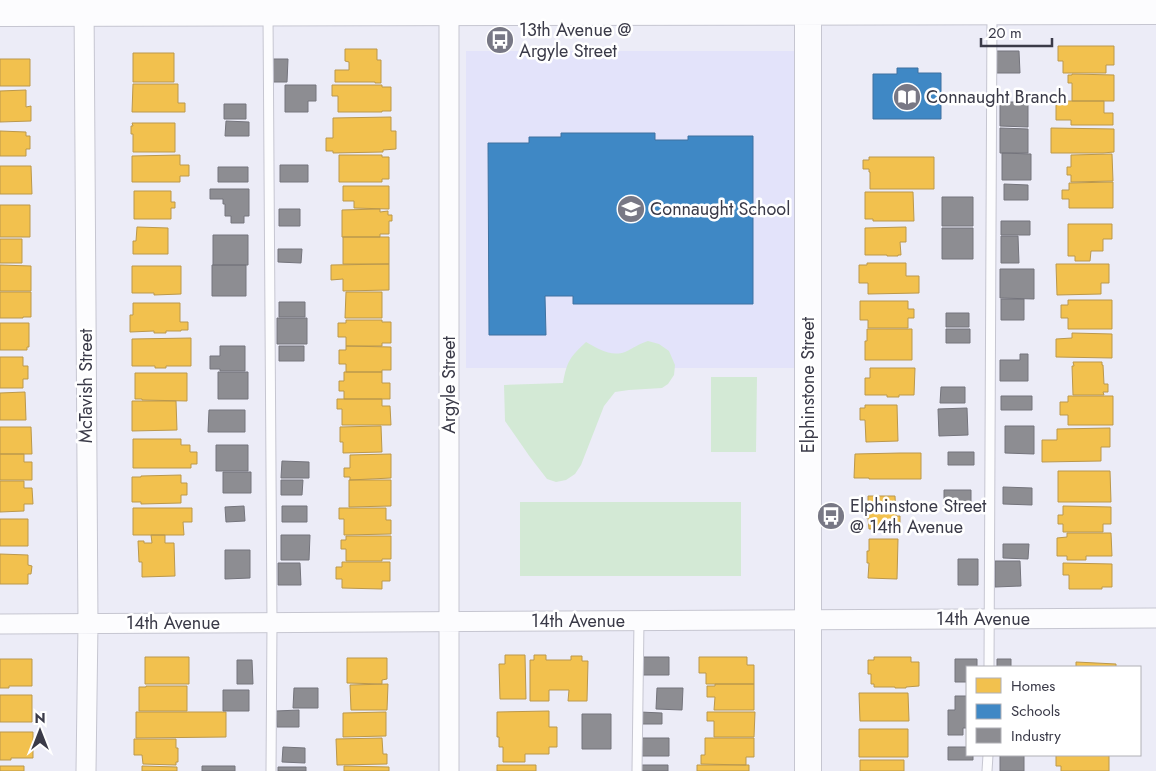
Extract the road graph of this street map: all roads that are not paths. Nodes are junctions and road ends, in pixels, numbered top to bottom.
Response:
1 (84, 6) edge
2 (449, 6) edge
3 (635, 6) edge
4 (808, 6) edge
5 (912, 6) edge
6 (992, 6) edge
7 (268, 9) junction
8 (1156, 11) edge
9 (0, 13) edge
10 (1156, 618) edge
11 (989, 619) junction
12 (808, 620) junction
13 (639, 621) junction
14 (449, 622) junction
15 (272, 623) junction
16 (0, 624) edge
17 (88, 624) junction
18 (989, 666) edge
19 (988, 756) edge
20 (86, 771) edge
21 (271, 771) edge
22 (449, 771) edge
23 (637, 771) edge
24 (808, 771) edge
25 (987, 771) edge

1 - 7 street
1 - 9 street
1 - 17 street, McTavish Street
2 - 3 street
2 - 7 street
2 - 14 street, Argyle Street
3 - 4 street
4 - 5 street
4 - 12 street, Elphinstone Street
5 - 6 street
6 - 8 street
6 - 11 lane
7 - 15 lane
10 - 11 street, 14th Avenue
11 - 12 street, 14th Avenue
11 - 18 lane
12 - 13 street, 14th Avenue
12 - 24 street, Elphinstone Street
13 - 14 street, 14th Avenue
13 - 23 lane
14 - 15 street, 14th Avenue
14 - 22 street, Argyle Street
15 - 17 street, 14th Avenue
15 - 21 lane
16 - 17 street, 14th Avenue
17 - 20 street, McTavish Street
19 - 25 lane

